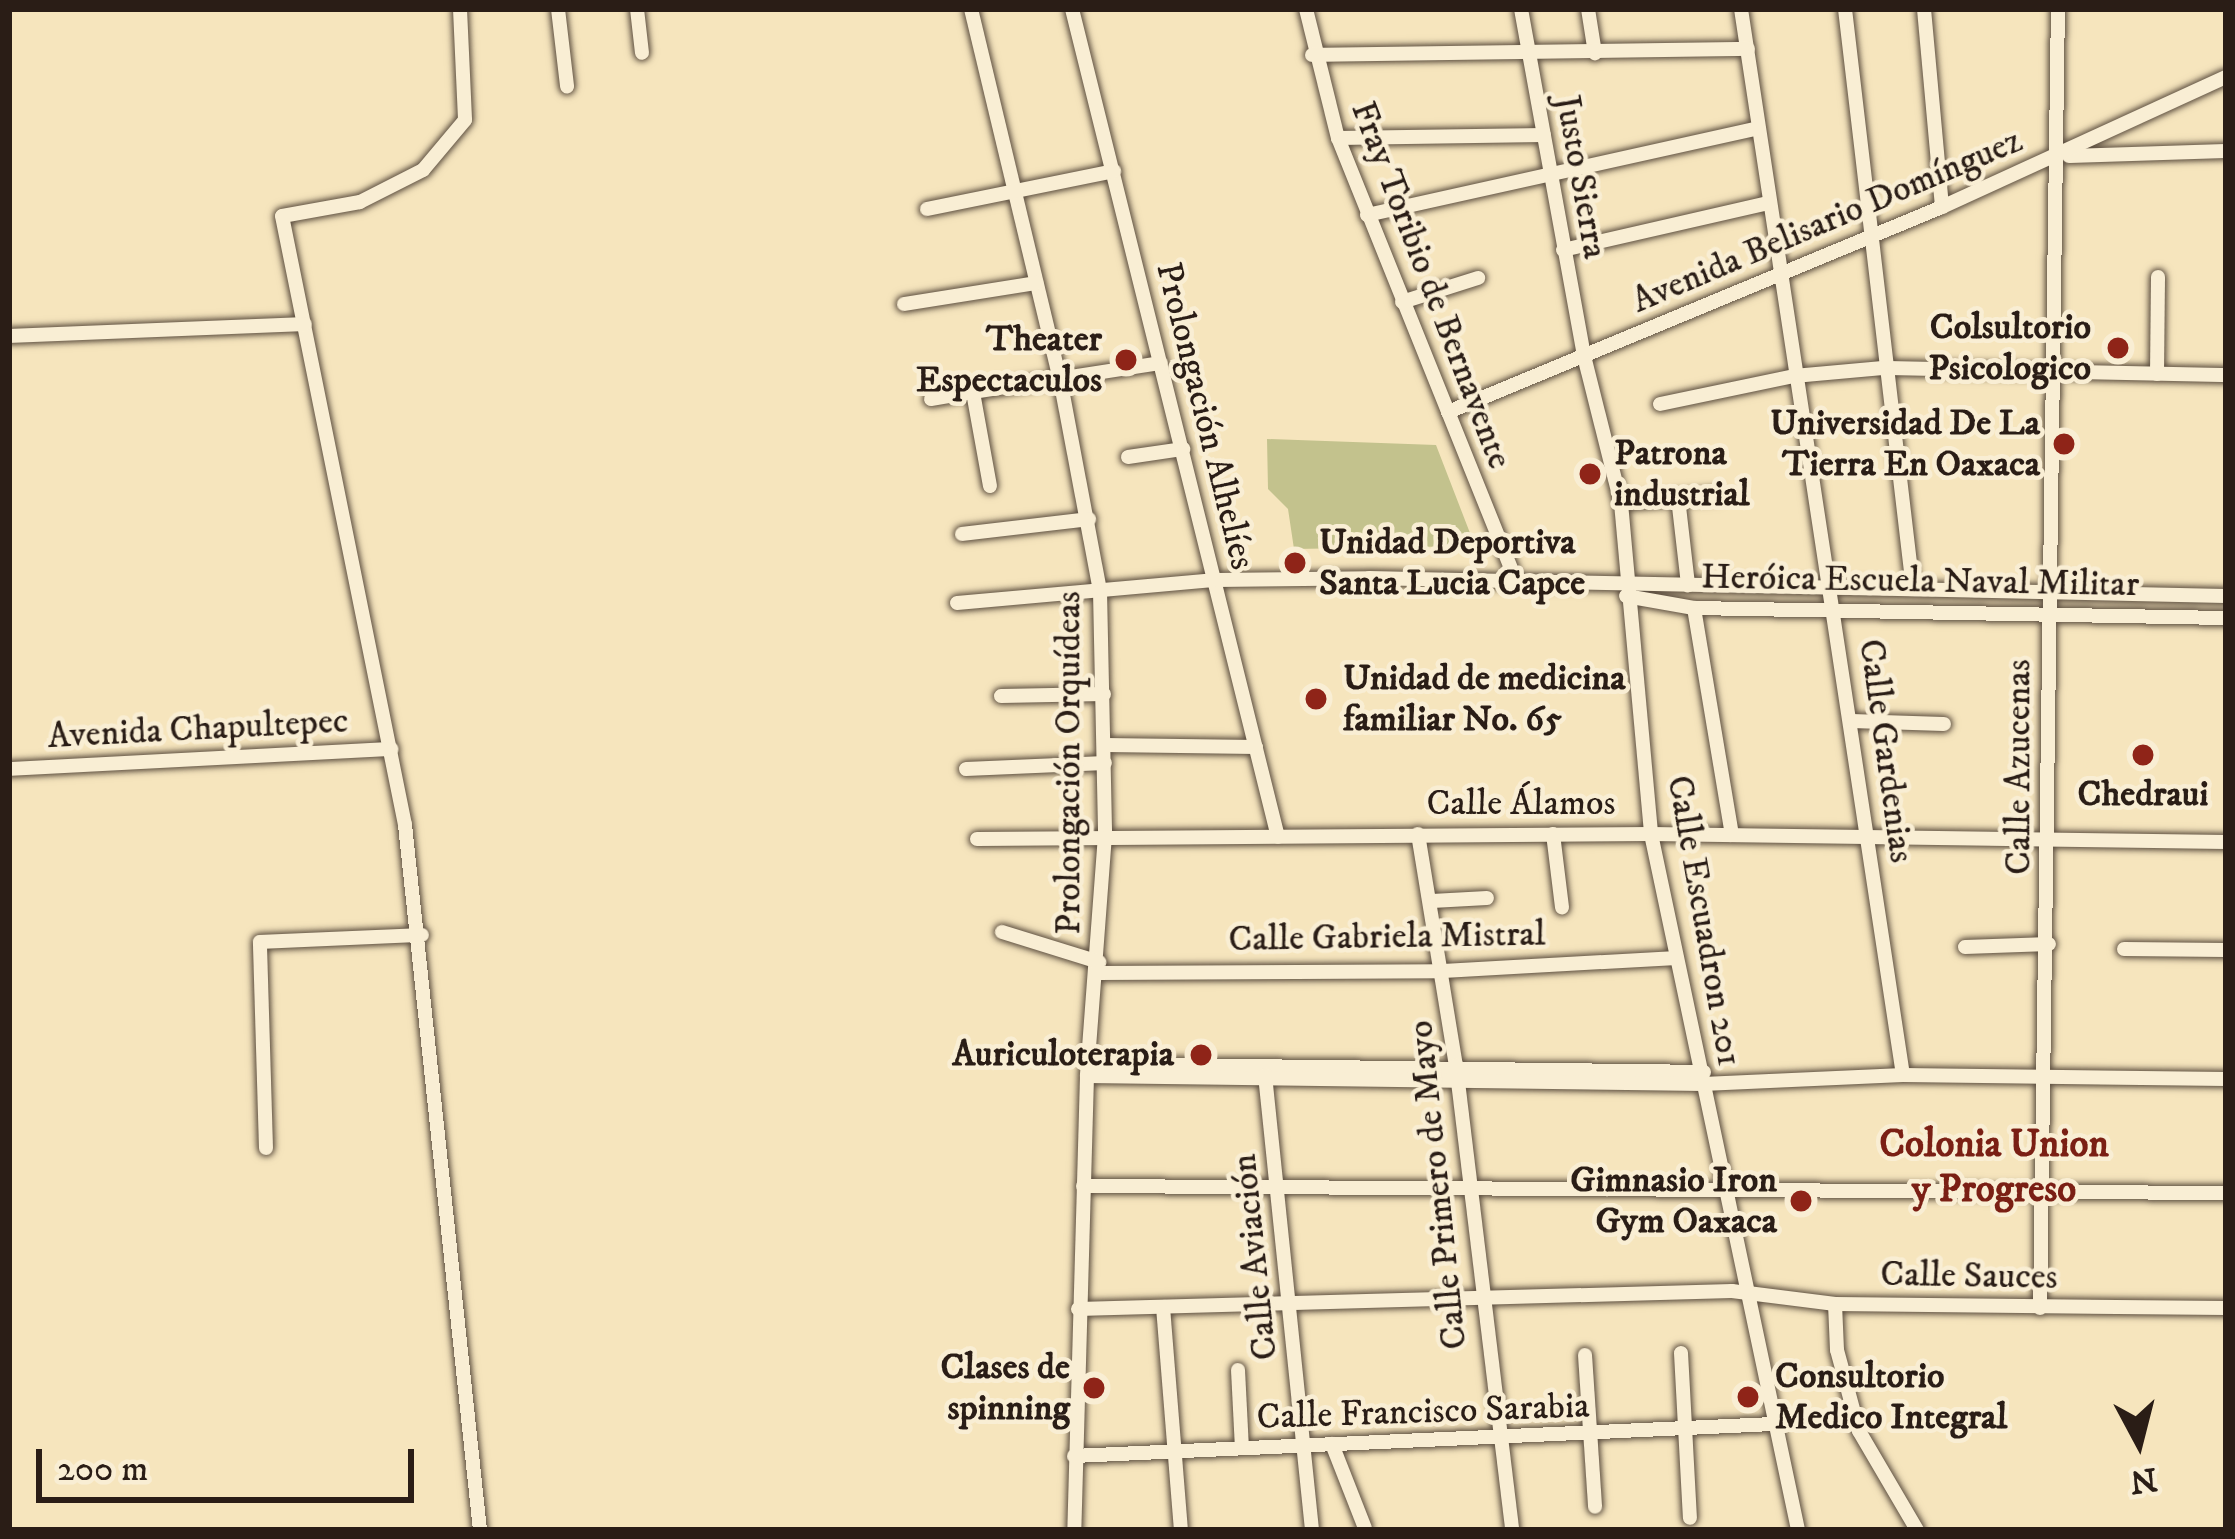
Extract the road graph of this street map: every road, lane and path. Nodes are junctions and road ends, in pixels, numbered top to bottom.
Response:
1 (460, 9) edge
2 (558, 9) edge
3 (637, 9) edge
4 (971, 9) edge
5 (1072, 9) edge
6 (1306, 9) edge
7 (1521, 9) edge
8 (1588, 9) edge
9 (1741, 9) edge
10 (1845, 9) edge
11 (1924, 9) edge
12 (2058, 9) edge
13 (1748, 49) junction
14 (1528, 52) junction
15 (642, 53) dead end
16 (1595, 53) junction
17 (1312, 55) junction
18 (2226, 77) edge
19 (567, 86) dead end
20 (1758, 128) junction
21 (1544, 135) junction
22 (1338, 138) junction
23 (2226, 151) edge
24 (2059, 156) junction
25 (1114, 171) junction
26 (1550, 174) junction
27 (1015, 190) junction
28 (1768, 202) junction
29 (1942, 207) junction
30 (927, 209) dead end
31 (1367, 215) junction
32 (1871, 236) junction
33 (1564, 250) junction
34 (1778, 271) junction
35 (2158, 277) dead end
36 (1478, 278) dead end
37 (1036, 283) junction
38 (1402, 302) junction
39 (904, 304) dead end
40 (305, 323) junction
41 (9, 336) edge
42 (1584, 356) junction
43 (1161, 363) junction
44 (1883, 368) junction
45 (2057, 373) junction
46 (2157, 374) junction
47 (2226, 375) edge
48 (1794, 376) junction
49 (1060, 379) junction
50 (973, 392) junction
51 (931, 398) dead end
52 (1660, 404) dead end
53 (1448, 412) junction
54 (1183, 449) junction
55 (1128, 457) dead end
56 (990, 486) dead end
57 (1718, 495) dead end
58 (1678, 498) junction
59 (1621, 503) junction
60 (1089, 519) junction
61 (962, 534) dead end
62 (1515, 579) junction
63 (1216, 580) junction
64 (1688, 585) junction
65 (1623, 586) junction
66 (1913, 589) junction
67 (1832, 590) junction
68 (1100, 591) junction
69 (2048, 592) junction
70 (2226, 596) edge
71 (1631, 602) junction
72 (957, 603) dead end
73 (1694, 608) junction
74 (1835, 612) junction
75 (2049, 614) junction
76 (2226, 618) edge
77 (1104, 694) junction
78 (1001, 696) dead end
79 (1851, 722) junction
80 (1944, 724) dead end
81 (1105, 745) junction
82 (1256, 747) junction
83 (391, 749) junction
84 (1105, 763) junction
85 (9, 769) edge
86 (966, 769) dead end
87 (1418, 834) junction
88 (1553, 834) junction
89 (1651, 834) junction
90 (1105, 835) junction
91 (1732, 835) junction
92 (1278, 837) junction
93 (977, 839) dead end
94 (1868, 841) junction
95 (2226, 842) edge
96 (2050, 843) junction
97 (1487, 898) dead end
98 (1432, 901) junction
99 (1562, 908) dead end
100 (1002, 932) dead end
101 (422, 935) junction
102 (2049, 944) junction
103 (1965, 947) dead end
104 (2124, 949) dead end
105 (2226, 950) edge
106 (1677, 958) junction
107 (1098, 968) junction
108 (1443, 971) junction
109 (1088, 1070) junction
110 (1265, 1071) junction
111 (1457, 1073) junction
112 (1903, 1076) junction
113 (1702, 1077) junction
114 (2046, 1079) junction
115 (2226, 1079) edge
116 (266, 1148) dead end
117 (1083, 1186) junction
118 (1280, 1190) junction
119 (1727, 1190) junction
120 (1471, 1191) junction
121 (2226, 1193) edge
122 (2044, 1194) junction
123 (1752, 1298) junction
124 (1479, 1300) junction
125 (1290, 1304) junction
126 (1835, 1304) junction
127 (1163, 1307) junction
128 (2040, 1308) junction
129 (2226, 1308) edge
130 (1078, 1309) junction
131 (1681, 1353) dead end
132 (1585, 1355) dead end
133 (1238, 1370) dead end
134 (1774, 1424) junction
135 (1683, 1429) junction
136 (1592, 1436) junction
137 (1498, 1439) junction
138 (1332, 1444) junction
139 (1305, 1445) junction
140 (1242, 1448) junction
141 (1171, 1451) junction
142 (1074, 1456) junction
143 (1595, 1508) dead end
144 (1690, 1518) dead end
145 (1365, 1528) edge
146 (480, 1530) edge
147 (1074, 1530) edge
148 (1181, 1530) edge
149 (1312, 1530) edge
150 (1512, 1530) edge
151 (1798, 1530) edge
152 (1917, 1530) edge

1 - 40 street
2 - 19 street
3 - 15 street
4 - 27 street, Prolongación Orquídeas
5 - 25 street, Prolongación Alhelíes
6 - 17 street, Fray Toribio de Bernavente
7 - 14 street, Justo Sierra
8 - 16 street
9 - 13 street, Calle Gardenias
10 - 32 street
11 - 29 street
12 - 24 street, Calle Azucenas
13 - 16 street
13 - 20 street, Calle Gardenias
14 - 16 street
14 - 17 street
14 - 21 street, Justo Sierra
17 - 22 street, Fray Toribio de Bernavente
18 - 24 street, Avenida Belisario Domínguez
20 - 26 street
20 - 28 street, Calle Gardenias
21 - 22 street
21 - 26 street, Justo Sierra
22 - 31 street, Fray Toribio de Bernavente
23 - 24 street
24 - 29 street, Avenida Belisario Domínguez
24 - 45 street, Calle Azucenas
25 - 27 street
25 - 43 street, Prolongación Alhelíes
26 - 31 street
26 - 33 street, Justo Sierra
27 - 30 street
27 - 37 street, Prolongación Orquídeas
28 - 33 street
28 - 34 street, Calle Gardenias
29 - 32 street, Avenida Belisario Domínguez
31 - 38 street, Fray Toribio de Bernavente
32 - 34 street, Avenida Belisario Domínguez
32 - 44 street
33 - 42 street, Justo Sierra
34 - 42 street, Avenida Belisario Domínguez
34 - 48 street, Calle Gardenias
35 - 46 street
36 - 38 street
37 - 39 street
37 - 49 street, Prolongación Orquídeas
38 - 53 street, Fray Toribio de Bernavente
40 - 41 street
40 - 83 street
42 - 53 street, Avenida Belisario Domínguez
42 - 59 street
43 - 49 street
43 - 54 street, Prolongación Alhelíes
44 - 45 street
44 - 48 street
44 - 66 street
45 - 46 street
45 - 69 street, Calle Azucenas
46 - 47 street
48 - 52 street
48 - 67 street, Calle Gardenias
49 - 50 street
49 - 60 street, Prolongación Orquídeas
50 - 51 street
50 - 56 street
53 - 62 street, Fray Toribio de Bernavente
54 - 55 street
54 - 63 street, Prolongación Alhelíes
57 - 58 street
58 - 59 street
58 - 64 street
59 - 65 street
60 - 61 street
60 - 68 street, Prolongación Orquídeas
62 - 63 street, Heróica Escuela Naval Militar
62 - 65 street, Heróica Escuela Naval Militar
63 - 68 street, Heróica Escuela Naval Militar
63 - 82 street, Prolongación Alhelíes
64 - 65 street, Heróica Escuela Naval Militar
64 - 67 street, Heróica Escuela Naval Militar
65 - 71 street
66 - 67 street, Heróica Escuela Naval Militar
66 - 69 street, Heróica Escuela Naval Militar
67 - 74 street, Calle Gardenias
68 - 72 street, Heróica Escuela Naval Militar
68 - 77 street, Prolongación Orquídeas
69 - 70 street, Heróica Escuela Naval Militar
69 - 75 street, Calle Azucenas
71 - 73 street, Heróica Escuela Naval Militar
71 - 89 street, Calle Escuadron 201
73 - 74 street, Heróica Escuela Naval Militar
73 - 91 street
74 - 75 street, Heróica Escuela Naval Militar
74 - 79 street, Calle Gardenias
75 - 76 street, Heróica Escuela Naval Militar
75 - 96 street, Calle Azucenas
77 - 78 street
77 - 81 street, Prolongación Orquídeas
79 - 80 street
79 - 94 street, Calle Gardenias
81 - 82 street
81 - 84 street, Prolongación Orquídeas
82 - 92 street, Prolongación Alhelíes
83 - 85 street, Avenida Chapultepec
83 - 101 street
84 - 86 street
84 - 90 street, Prolongación Orquídeas
87 - 88 street, Calle Álamos
87 - 92 street, Calle Álamos
87 - 98 street, Calle Primero de Mayo
88 - 89 street, Calle Álamos
88 - 99 street
89 - 91 street, Calle Álamos
89 - 106 street, Calle Escuadron 201
90 - 92 street, Calle Álamos
90 - 93 street, Calle Álamos
90 - 107 street, Prolongación Orquídeas
91 - 94 street, Calle Álamos
94 - 96 street, Calle Álamos
94 - 112 street, Calle Gardenias
95 - 96 street, Calle Álamos
96 - 102 street, Calle Azucenas
97 - 98 street
98 - 108 street, Calle Primero de Mayo
100 - 107 street, Calle Gabriela Mistral
101 - 116 street
101 - 146 street
102 - 103 street
102 - 114 street, Calle Azucenas
104 - 105 street
106 - 108 street, Calle Gabriela Mistral
106 - 113 street, Calle Escuadron 201
107 - 108 street, Calle Gabriela Mistral
107 - 109 street, Prolongación Orquídeas
108 - 111 street, Calle Primero de Mayo
109 - 110 street
109 - 117 street, Prolongación Orquídeas
110 - 111 street
110 - 118 street, Calle Aviación
111 - 113 street
111 - 120 street, Calle Primero de Mayo
112 - 113 street
112 - 114 street
113 - 119 street, Calle Escuadron 201
114 - 115 street
114 - 122 street, Calle Azucenas
117 - 118 street
117 - 130 street, Prolongación Orquídeas
118 - 120 street
118 - 125 street, Calle Aviación
119 - 120 street
119 - 122 street
119 - 123 street, Calle Escuadron 201
120 - 124 street, Calle Primero de Mayo
121 - 122 street
122 - 128 street, Calle Azucenas
123 - 124 street, Calle Sauces
123 - 126 street, Calle Sauces
123 - 134 street, Calle Escuadron 201
124 - 125 street, Calle Sauces
124 - 137 street, Calle Primero de Mayo
125 - 127 street, Calle Sauces
125 - 139 street, Calle Aviación
126 - 128 street, Calle Sauces
126 - 152 street
127 - 130 street, Calle Sauces
127 - 141 street
128 - 129 street, Calle Sauces
130 - 142 street, Prolongación Orquídeas
131 - 135 street
132 - 136 street
133 - 140 street
134 - 135 street, Calle Francisco Sarabia
134 - 151 street, Calle Escuadron 201
135 - 136 street, Calle Francisco Sarabia
135 - 144 street
136 - 137 street, Calle Francisco Sarabia
136 - 143 street
137 - 138 street, Calle Francisco Sarabia
137 - 150 street, Calle Primero de Mayo
138 - 139 street, Calle Francisco Sarabia
138 - 145 street
139 - 140 street, Calle Francisco Sarabia
139 - 149 street, Calle Aviación
140 - 141 street, Calle Francisco Sarabia
141 - 142 street, Calle Francisco Sarabia
141 - 148 street
142 - 147 street, Prolongación Orquídeas

